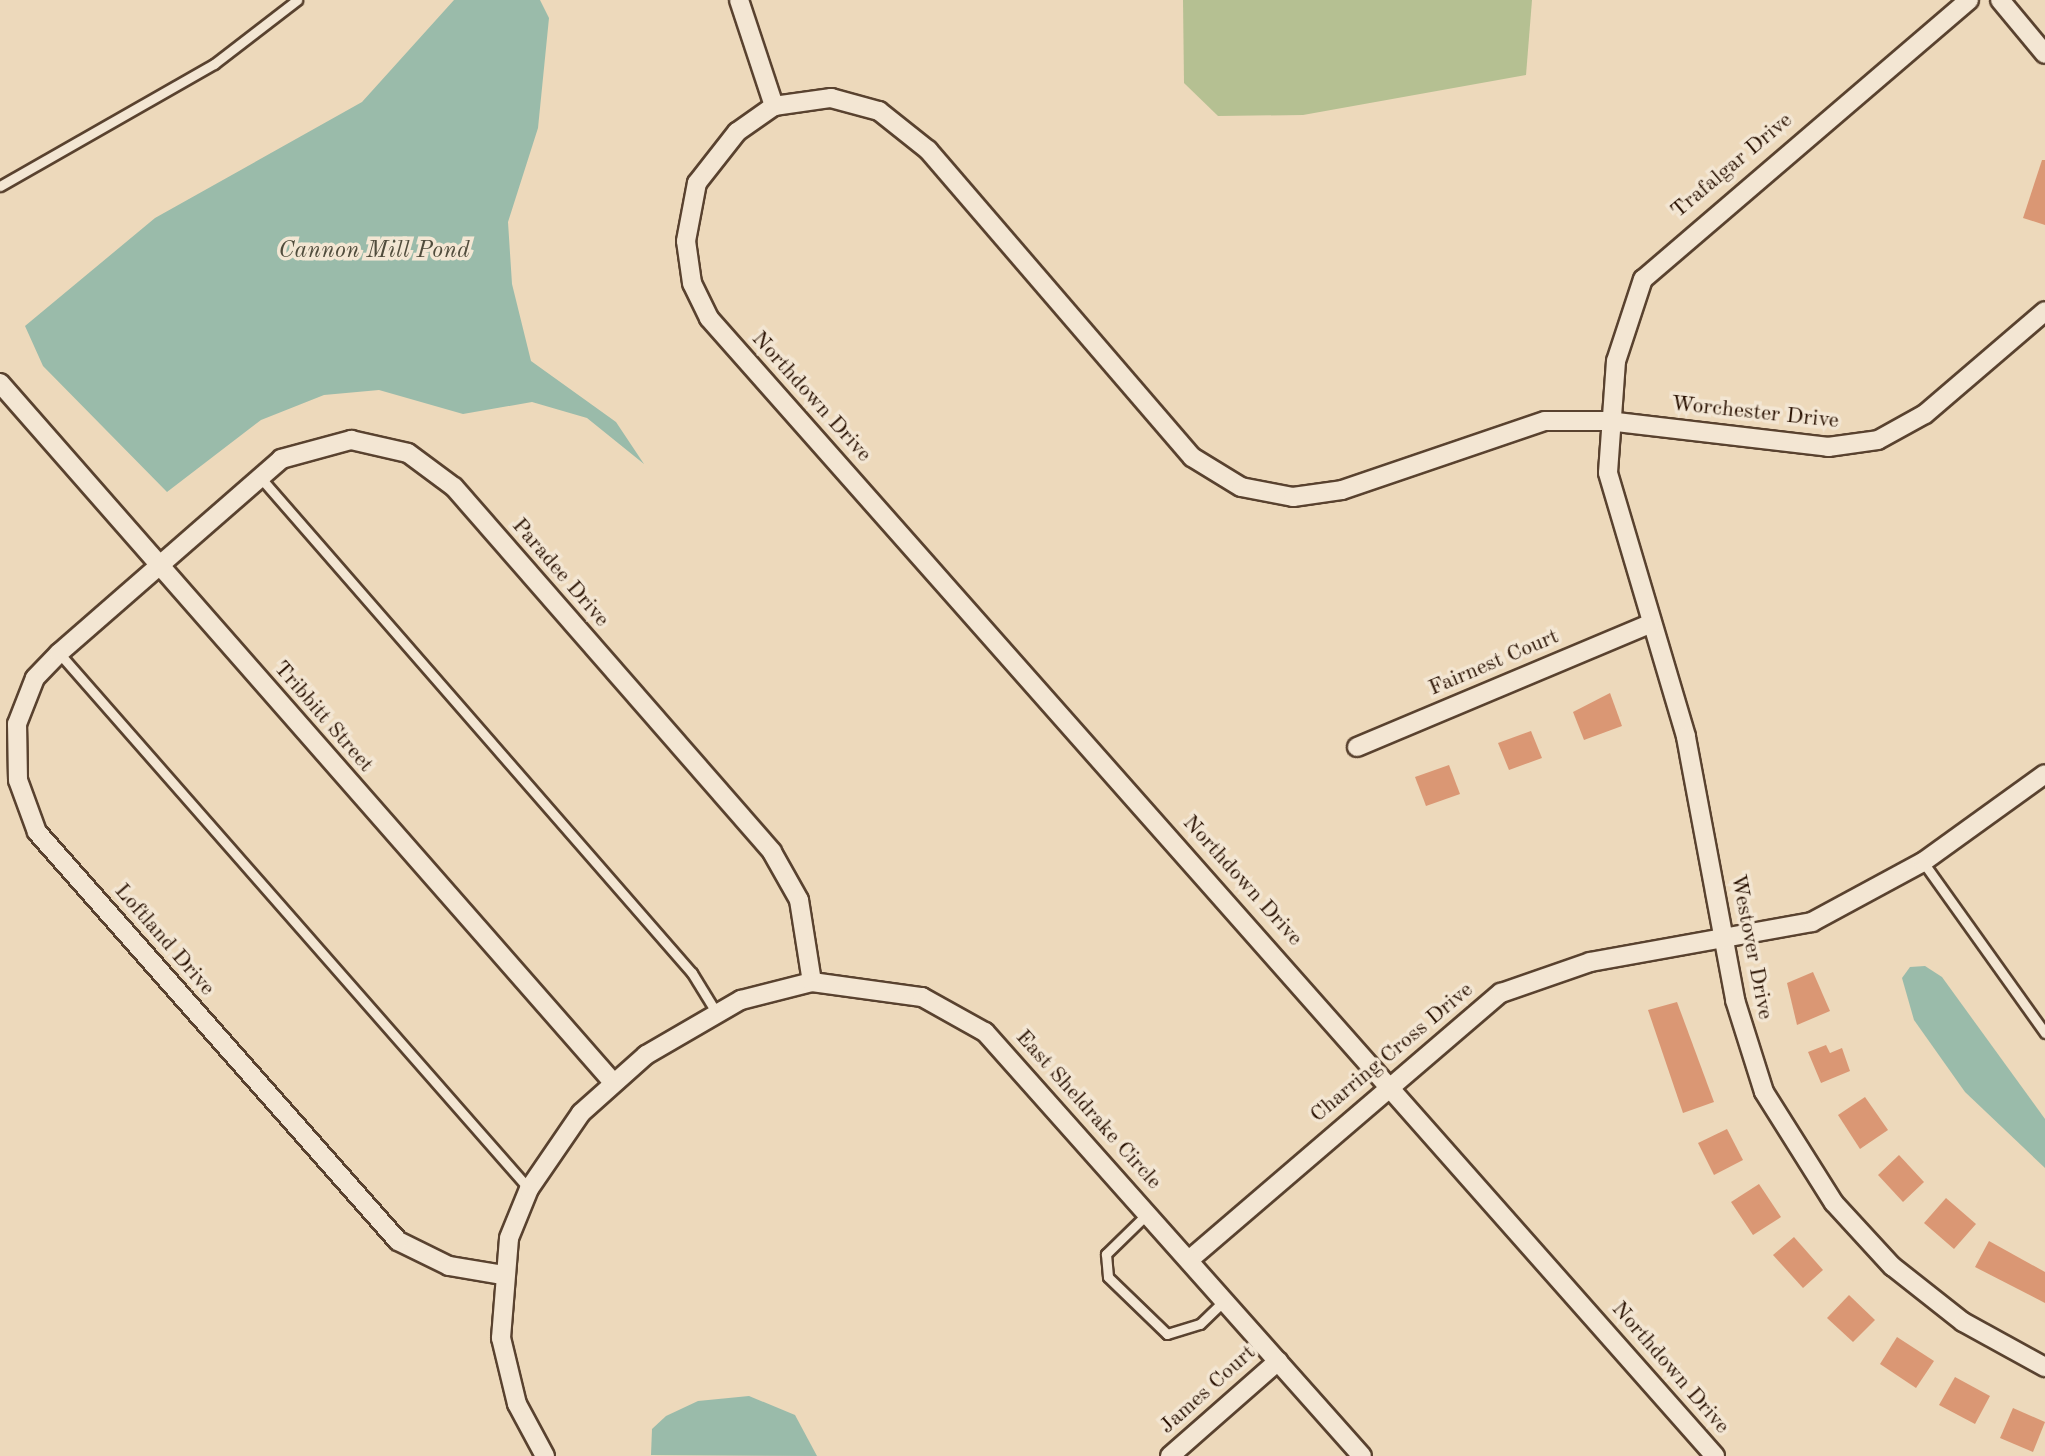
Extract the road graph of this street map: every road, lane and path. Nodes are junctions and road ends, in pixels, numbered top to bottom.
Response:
1 (297, 0) edge
2 (739, 0) edge
3 (1969, 0) edge
4 (2000, 0) edge
5 (2045, 54) edge
6 (774, 106) junction
7 (0, 186) edge
8 (2045, 311) edge
9 (0, 383) edge
10 (1608, 421) junction
11 (259, 476) junction
12 (158, 567) junction
13 (1650, 624) junction
14 (59, 653) junction
15 (1357, 747) dead end
16 (2045, 774) edge
17 (1923, 862) junction
18 (1724, 942) junction
19 (812, 982) junction
20 (716, 1012) junction
21 (2045, 1033) edge
22 (612, 1081) junction
23 (1391, 1084) junction
24 (529, 1189) junction
25 (1148, 1213) junction
26 (1189, 1260) junction
27 (503, 1275) junction
28 (1225, 1300) junction
29 (1278, 1361) junction
30 (2045, 1367) edge
31 (545, 1456) edge
32 (1170, 1456) edge
33 (1362, 1456) edge
34 (1715, 1456) edge

1 - 7 lane
2 - 6 street
3 - 10 street, Trafalgar Drive
4 - 5 street
6 - 10 street, Northdown Drive
6 - 23 street, Northdown Drive
8 - 10 street, Worchester Drive
9 - 12 street, Tribbitt Street
10 - 13 street, Westover Drive
11 - 12 street, Paradee Drive
11 - 19 street, Paradee Drive
11 - 20 lane
12 - 14 street, Loftland Drive
12 - 22 street, Tribbitt Street
13 - 15 street, Fairnest Court
13 - 18 street, Westover Drive
14 - 24 lane
14 - 27 street, Loftland Drive
16 - 17 street, Charring Cross Drive
17 - 18 street, Charring Cross Drive
17 - 21 lane
18 - 23 street, Charring Cross Drive
18 - 30 street, Westover Drive
19 - 20 street, East Sheldrake Circle
19 - 25 street, East Sheldrake Circle
20 - 22 street, East Sheldrake Circle
22 - 24 street, East Sheldrake Circle
23 - 26 street, Charring Cross Drive
23 - 34 street, Northdown Drive
24 - 27 street, East Sheldrake Circle
25 - 26 street, East Sheldrake Circle
25 - 28 lane
26 - 28 street, East Sheldrake Circle
27 - 31 street, East Sheldrake Circle
28 - 29 street, East Sheldrake Circle
29 - 32 street, James Court
29 - 33 street, East Sheldrake Circle

